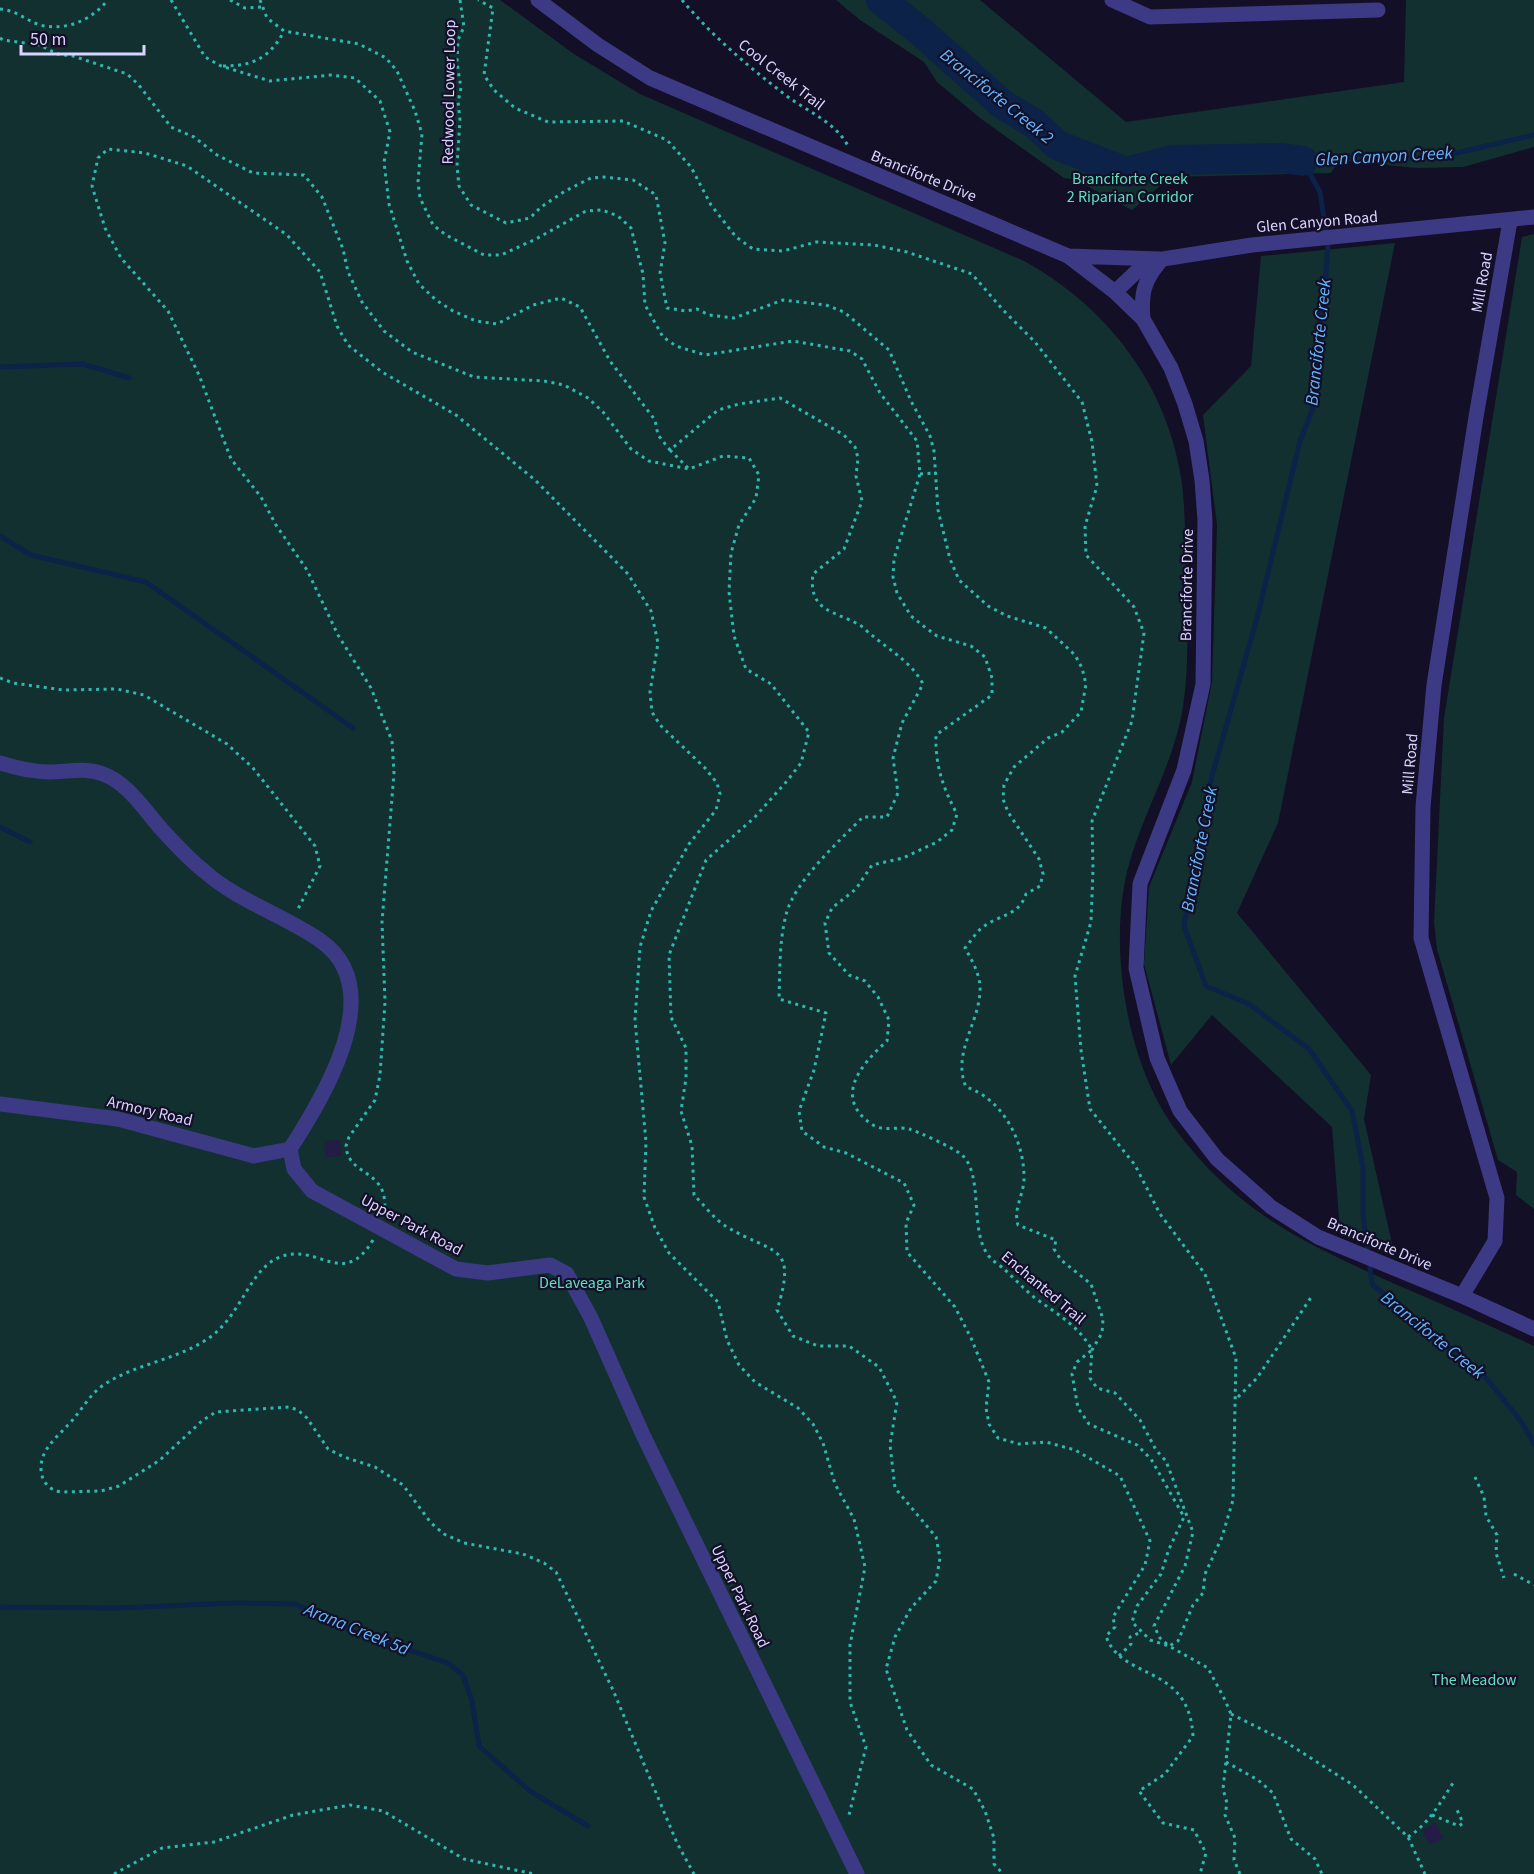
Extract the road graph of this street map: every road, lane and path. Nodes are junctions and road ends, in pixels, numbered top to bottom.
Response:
1 (108, 0) edge
2 (171, 0) edge
3 (230, 0) edge
4 (260, 0) edge
5 (460, 0) edge
6 (478, 0) edge
7 (538, 0) edge
8 (682, 0) edge
9 (1112, 0) edge
10 (262, 7) junction
11 (1285, 7) edge
12 (0, 9) edge
13 (1378, 10) dead end
14 (284, 31) junction
15 (0, 38) edge
16 (221, 66) junction
17 (861, 169) junction
18 (1534, 217) edge
19 (1510, 221) junction
20 (1068, 256) junction
21 (1163, 259) junction
22 (1115, 292) junction
23 (1143, 319) junction
24 (670, 450) junction
25 (689, 469) junction
26 (936, 473) junction
27 (920, 474) junction
28 (0, 678) edge
29 (0, 763) edge
30 (310, 934) junction
31 (0, 1104) edge
32 (290, 1149) junction
33 (380, 1227) junction
34 (1312, 1296) dead end
35 (1462, 1296) junction
36 (1534, 1329) edge
37 (1092, 1350) junction
38 (1238, 1397) junction
39 (1475, 1477) dead end
40 (1514, 1574) dead end
41 (1504, 1578) dead end
42 (1534, 1585) edge
43 (1141, 1632) junction
44 (1169, 1646) junction
45 (1119, 1656) junction
46 (1231, 1714) junction
47 (1226, 1762) junction
48 (1455, 1780) dead end
49 (1457, 1810) dead end
50 (1432, 1815) junction
51 (848, 1825) dead end
52 (1408, 1837) junction
53 (114, 1874) edge
54 (534, 1874) edge
55 (694, 1874) edge
56 (857, 1874) edge
57 (1003, 1874) edge
58 (1200, 1874) edge
59 (1240, 1874) edge
60 (1322, 1874) edge
61 (1425, 1874) edge

1 - 12 path
2 - 16 path
3 - 10 path
4 - 10 path
5 - 26 path, Redwood Lower Loop
6 - 38 path
7 - 17 street, Branciforte Drive
8 - 17 path, Cool Creek Trail
9 - 11 street
10 - 14 path
11 - 13 street
14 - 16 path
14 - 27 path, Enchanted Trail
15 - 25 path
16 - 24 path
17 - 20 street, Branciforte Drive
18 - 19 street, Glen Canyon Road
19 - 21 street, Glen Canyon Road
19 - 35 street, Mill Road
20 - 21 street
20 - 22 street, Branciforte Drive
21 - 22 street, Glen Canyon Road
21 - 23 street
22 - 23 street, Branciforte Drive
23 - 35 street, Branciforte Drive
24 - 25 path
24 - 45 path
25 - 57 path
26 - 27 path
26 - 37 path, Redwood Lower Loop
27 - 37 path, Enchanted Trail
28 - 30 path
29 - 30 street
30 - 32 street
31 - 32 street, Armory Road
32 - 33 street, Upper Park Road
33 - 51 path
33 - 55 path
33 - 56 street, Upper Park Road
34 - 38 path
35 - 36 street, Branciforte Drive
37 - 43 path
37 - 44 path, Redwood Lower Loop
38 - 44 path
39 - 41 path
40 - 42 path
43 - 44 path
43 - 45 path
44 - 46 path
45 - 58 path
46 - 47 path
46 - 52 path
47 - 59 path
47 - 60 path
48 - 50 path
49 - 50 path
50 - 52 path
52 - 61 path
53 - 54 path

